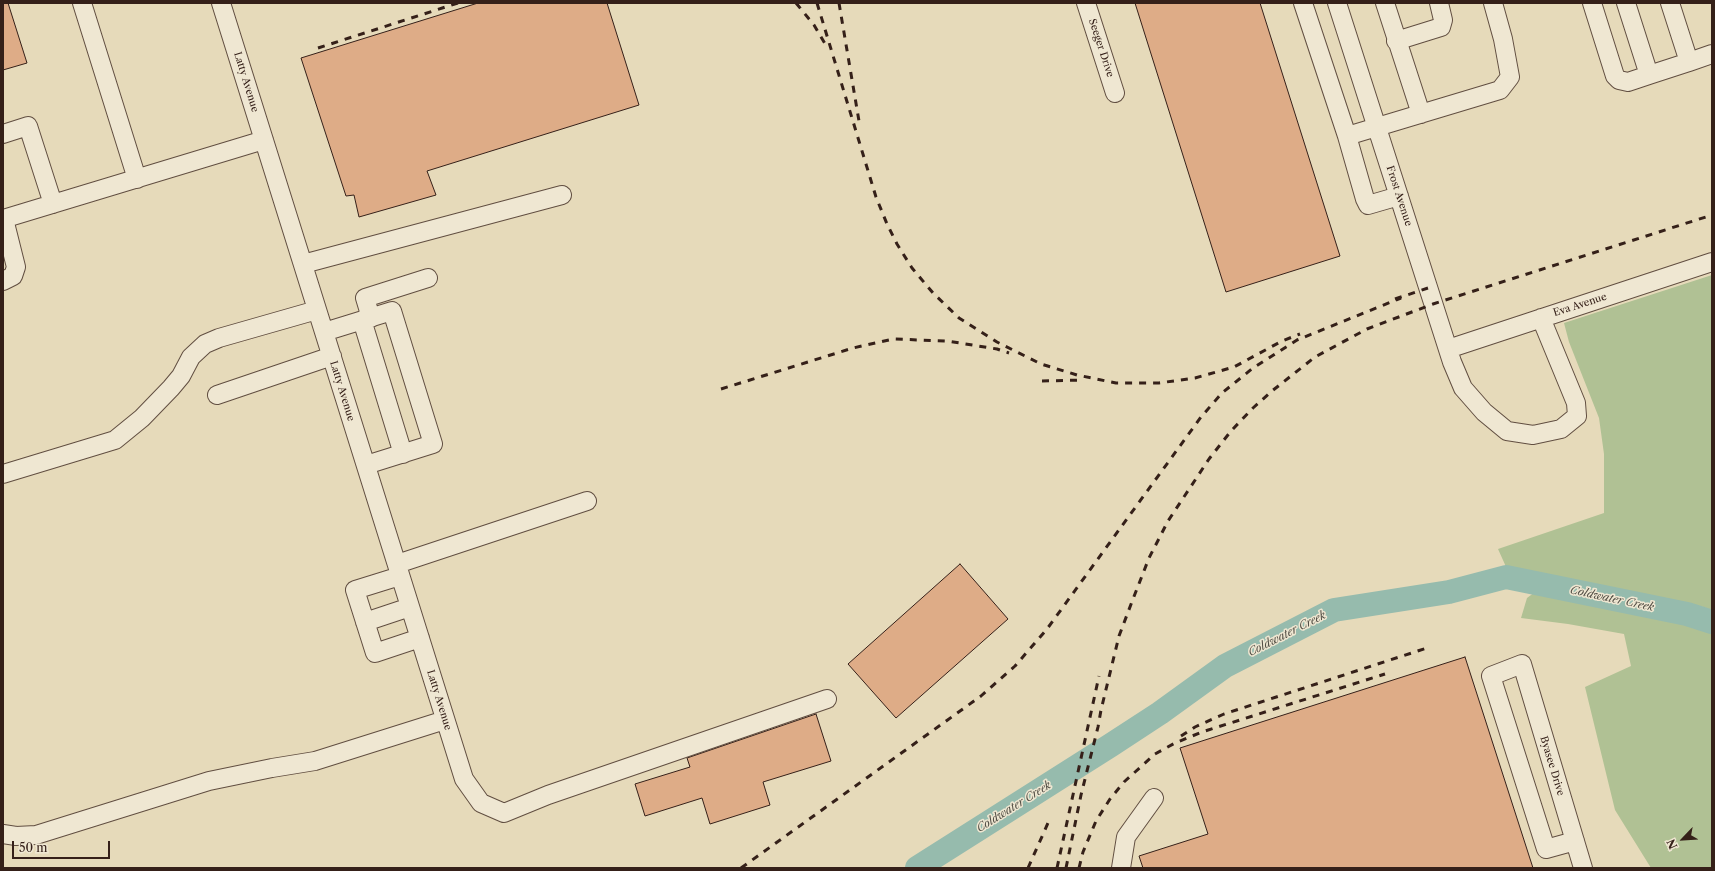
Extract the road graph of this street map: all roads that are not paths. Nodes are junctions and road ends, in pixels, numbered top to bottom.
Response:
1 (82, 3) edge
2 (221, 3) edge
3 (1086, 3) edge
4 (1303, 3) edge
5 (1337, 3) edge
6 (1385, 3) edge
7 (1439, 3) edge
8 (1493, 3) edge
9 (1592, 3) edge
10 (1626, 3) edge
11 (1670, 3) edge
12 (1396, 41) junction
13 (1712, 54) edge
14 (1689, 62) junction
15 (1649, 75) junction
16 (1115, 93) dead end
17 (1421, 114) junction
18 (1377, 127) junction
19 (3, 134) edge
20 (1346, 136) junction
21 (264, 140) junction
22 (137, 179) junction
23 (562, 195) dead end
24 (1399, 196) junction
25 (53, 204) junction
26 (3, 219) edge
27 (8, 252) edge
28 (1712, 262) edge
29 (303, 264) junction
30 (8, 278) edge
31 (428, 278) dead end
32 (317, 310) junction
33 (1541, 318) junction
34 (367, 319) junction
35 (324, 332) junction
36 (1448, 349) junction
37 (332, 356) junction
38 (217, 395) dead end
39 (403, 454) junction
40 (366, 465) junction
41 (3, 474) edge
42 (587, 501) dead end
43 (398, 570) junction
44 (410, 607) junction
45 (365, 622) junction
46 (420, 638) junction
47 (827, 699) dead end
48 (445, 720) junction
49 (1154, 798) dead end
50 (3, 834) edge
51 (1575, 841) junction
52 (1121, 868) edge
53 (1583, 868) edge

1 - 22 street
2 - 21 street, Latty Avenue
3 - 16 street, Seeger Drive
4 - 20 street
5 - 18 street, Frost Avenue
6 - 12 street
7 - 12 street
8 - 17 street
9 - 15 street
10 - 15 street
11 - 14 street
12 - 17 street
13 - 14 street
14 - 15 street
17 - 18 street
18 - 20 street
18 - 24 street, Frost Avenue
19 - 25 street
20 - 24 street
21 - 22 street
21 - 29 street, Latty Avenue
22 - 25 street
23 - 29 street
24 - 36 street, Frost Avenue
25 - 26 street
26 - 27 street
27 - 30 street
28 - 33 street, Eva Avenue
29 - 32 street, Latty Avenue
31 - 34 street
32 - 35 street, Latty Avenue
32 - 41 street
33 - 36 street, Eva Avenue
33 - 36 street, Frost Avenue
34 - 35 street
34 - 39 street
34 - 39 street
35 - 37 street, Latty Avenue
37 - 38 street
37 - 40 street, Latty Avenue
39 - 40 street
40 - 43 street, Latty Avenue
42 - 43 street
43 - 44 street, Latty Avenue
43 - 45 street
44 - 45 street
44 - 46 street, Latty Avenue
45 - 46 street
46 - 48 street, Latty Avenue
47 - 48 street, Latty Avenue
48 - 50 street
49 - 52 street
51 - 51 street, Byasee Drive
51 - 53 street, Byasee Drive

